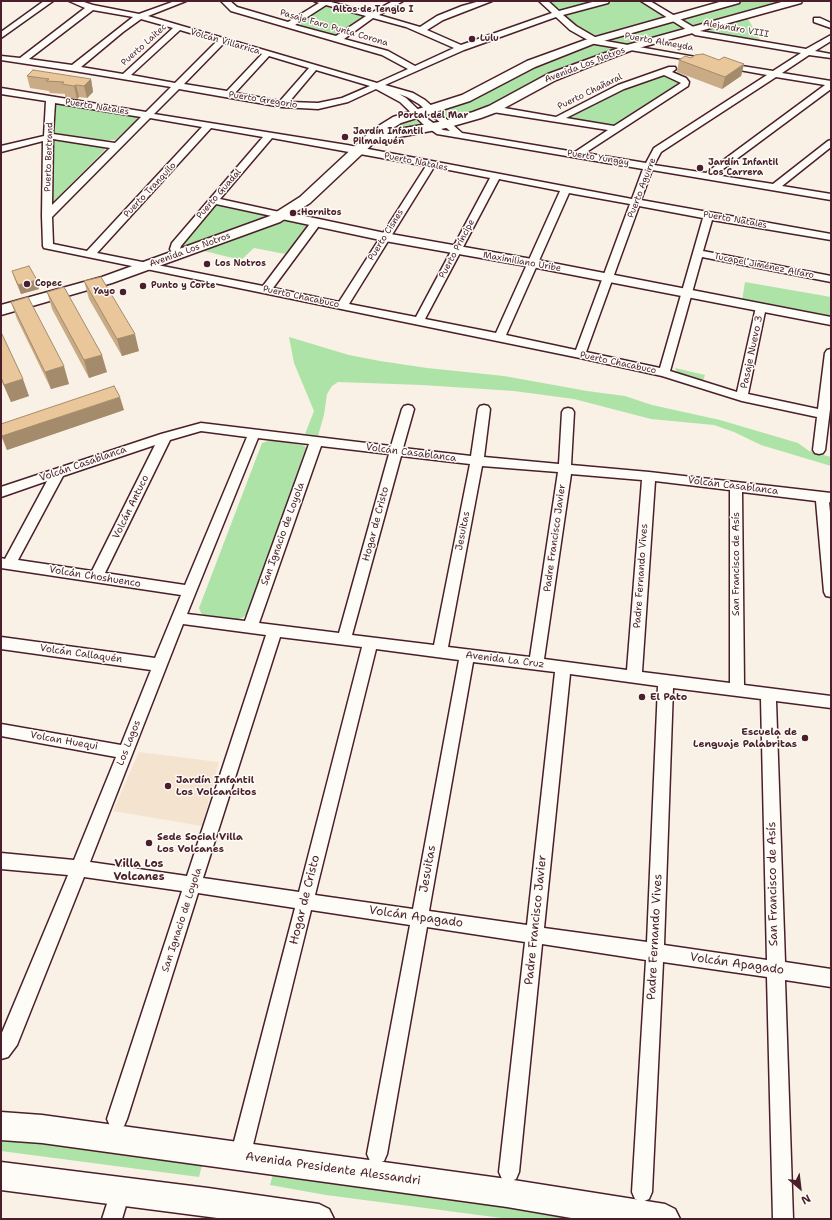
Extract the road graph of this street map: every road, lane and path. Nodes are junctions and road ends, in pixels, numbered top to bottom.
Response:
1 (49, 1) edge
2 (182, 1) edge
3 (225, 1) edge
4 (400, 1) edge
5 (488, 1) edge
6 (544, 1) edge
7 (605, 1) edge
8 (645, 1) edge
9 (735, 1) edge
10 (797, 1) edge
11 (77, 2) edge
12 (324, 2) edge
13 (91, 7) junction
14 (556, 14) junction
15 (372, 15) junction
16 (140, 16) junction
17 (672, 18) junction
18 (817, 20) dead end
19 (289, 25) junction
20 (831, 26) edge
21 (178, 28) junction
22 (421, 30) junction
23 (692, 30) junction
24 (1, 36) edge
25 (831, 37) edge
26 (339, 38) junction
27 (595, 40) junction
28 (222, 41) junction
29 (631, 47) junction
30 (460, 48) junction
31 (808, 52) junction
32 (267, 54) junction
33 (831, 56) edge
34 (1, 58) edge
35 (22, 61) junction
36 (707, 61) junction
37 (74, 68) junction
38 (314, 68) junction
39 (415, 69) junction
40 (665, 72) junction
41 (774, 74) junction
42 (124, 77) junction
43 (831, 85) edge
44 (177, 86) junction
45 (376, 86) junction
46 (1, 91) edge
47 (228, 95) junction
48 (51, 99) junction
49 (282, 104) junction
50 (430, 109) junction
51 (493, 109) junction
52 (416, 113) junction
53 (148, 115) junction
54 (558, 119) junction
55 (446, 124) junction
56 (209, 126) junction
57 (431, 127) junction
58 (615, 129) junction
59 (460, 135) junction
60 (269, 136) junction
61 (48, 137) junction
62 (831, 143) edge
63 (116, 146) junction
64 (1, 149) edge
65 (358, 151) junction
66 (576, 155) junction
67 (431, 165) junction
68 (649, 166) junction
69 (496, 176) junction
70 (708, 176) junction
71 (774, 188) junction
72 (566, 189) junction
73 (831, 197) edge
74 (214, 201) junction
75 (636, 201) junction
76 (47, 216) junction
77 (281, 216) junction
78 (708, 216) junction
79 (316, 223) junction
80 (385, 237) junction
81 (831, 237) edge
82 (457, 250) junction
83 (697, 253) junction
84 (90, 254) junction
85 (178, 255) junction
86 (532, 263) junction
87 (147, 266) junction
88 (607, 278) junction
89 (831, 279) edge
90 (266, 290) junction
91 (686, 293) junction
92 (342, 306) junction
93 (761, 308) junction
94 (1, 310) edge
95 (419, 321) junction
96 (831, 321) edge
97 (499, 338) junction
98 (831, 353) edge
99 (580, 354) junction
100 (664, 373) junction
101 (742, 397) junction
102 (408, 408) dead end
103 (484, 410) dead end
104 (568, 412) dead end
105 (823, 414) junction
106 (254, 434) junction
107 (165, 437) junction
108 (316, 442) junction
109 (819, 450) dead end
110 (396, 451) junction
111 (477, 461) junction
112 (565, 469) junction
113 (58, 473) junction
114 (649, 476) junction
115 (736, 487) junction
116 (1, 492) edge
117 (826, 497) edge
118 (5, 563) edge
119 (97, 576) junction
120 (189, 591) junction
121 (831, 592) edge
122 (178, 618) junction
123 (250, 627) junction
124 (275, 630) junction
125 (344, 639) junction
126 (370, 642) junction
127 (1, 643) edge
128 (440, 651) junction
129 (467, 655) junction
130 (536, 664) junction
131 (160, 665) junction
132 (563, 667) junction
133 (634, 676) junction
134 (666, 681) junction
135 (737, 690) junction
136 (768, 694) junction
137 (831, 702) edge
138 (1, 730) edge
139 (126, 752) junction
140 (1, 861) edge
141 (78, 868) junction
142 (193, 884) junction
143 (305, 901) junction
144 (419, 917) junction
145 (534, 934) junction
146 (655, 952) junction
147 (776, 970) junction
148 (831, 978) edge
149 (1, 1050) edge
150 (117, 1119) dead end
151 (1, 1126) edge
152 (377, 1154) dead end
153 (240, 1157) junction
154 (508, 1172) dead end
155 (1, 1176) edge
156 (120, 1192) junction
157 (642, 1192) dead end
158 (235, 1213) edge
159 (112, 1219) edge
160 (319, 1219) edge
161 (665, 1219) edge
162 (783, 1219) edge

1 - 24 street
2 - 16 street
3 - 19 street, Pasaje Faro Punta Corona
4 - 15 street
5 - 22 street
6 - 14 street, Puerto Almeyda
7 - 14 street, Puerto Gregorio
8 - 17 street, Alejandro VIII
9 - 17 main road, Avenida Los Notros
10 - 23 main road, Avenida Los Notros
11 - 13 street, Volcán Villarrica
12 - 15 street
12 - 19 street
13 - 16 street, Volcán Villarrica
13 - 35 street
14 - 27 street, Puerto Almeyda
14 - 30 street, Puerto Gregorio
15 - 22 street
15 - 26 street
16 - 21 street, Volcán Villarrica
16 - 37 street
17 - 23 street, Alejandro VIII
17 - 27 main road, Avenida Los Notros
18 - 20 street
19 - 26 street, Pasaje Faro Punta Corona
21 - 28 street, Volcán Villarrica
21 - 42 street, Puerto Laitec
22 - 30 street
23 - 29 main road, Avenida Los Notros
23 - 31 street, Alejandro VIII
25 - 31 street, Puerto Aguirre
26 - 39 street, Pasaje Faro Punta Corona
27 - 29 street, Puerto Almeyda
27 - 50 main road, Avenida Los Notros
28 - 32 street, Volcán Villarrica
28 - 44 street
29 - 36 street, Puerto Almeyda
29 - 51 main road, Avenida Los Notros
30 - 39 street, Puerto Gregorio
31 - 33 street, Alejandro VIII
31 - 41 street, Puerto Aguirre
32 - 38 street, Volcán Villarrica
32 - 47 street
34 - 35 street, Puerto Gregorio
35 - 37 street, Puerto Gregorio
36 - 40 street, Puerto Chañaral
36 - 41 street, Puerto Almeyda
37 - 42 street, Puerto Gregorio
38 - 45 street, Volcán Villarrica
38 - 49 street
39 - 45 street, Puerto Gregorio
40 - 54 street, Puerto Chañaral
40 - 58 street
41 - 43 street, Puerto Almeyda
41 - 68 street, Puerto Aguirre
42 - 44 street, Puerto Gregorio
43 - 70 street
44 - 47 street, Puerto Gregorio
44 - 53 street
45 - 49 street, Puerto Gregorio
45 - 50 street, Volcán Villarrica
45 - 52 street, Volcán Villarrica
46 - 48 street, Puerto Natales
47 - 49 street, Puerto Gregorio
48 - 53 street, Puerto Natales
48 - 61 street, Puerto Bertrand
50 - 52 main road, Avenida Los Notros
50 - 55 street, Volcán Villarrica
51 - 54 street
51 - 55 main road, Avenida Los Notros
52 - 57 street, Volcán Villarrica
52 - 65 main road, Avenida Los Notros
53 - 56 street, Puerto Natales
53 - 63 street
54 - 58 street
55 - 57 main road, Avenida Los Notros
55 - 59 street, Puerto Yungay
56 - 60 street, Puerto Natales
56 - 84 street, Puerto Tranquilo
57 - 59 street, Puerto Yungay
57 - 65 main road, Avenida Los Notros
58 - 66 street
59 - 66 street, Puerto Yungay
60 - 65 street, Puerto Natales
60 - 74 street, Puerto Guadal
61 - 63 street
61 - 64 street
61 - 76 street, Puerto Bertrand
62 - 71 street
63 - 76 street
65 - 67 street, Puerto Natales
65 - 77 main road, Avenida Los Notros
66 - 68 street, Puerto Yungay
67 - 69 street, Puerto Natales
67 - 80 street, Puerto Cisnes
68 - 70 street, Puerto Yungay
68 - 75 street, Puerto Aguirre
69 - 72 street, Puerto Natales
69 - 82 street, Puerto Príncipe
70 - 71 street, Puerto Yungay
71 - 73 street, Puerto Yungay
72 - 75 street, Puerto Natales
72 - 86 street
74 - 77 street, Maximiliano Uribe
74 - 85 street, Puerto Guadal
75 - 78 street, Puerto Natales
75 - 88 street, Puerto Aguirre
76 - 84 street, Puerto Chacabuco
77 - 79 street, Maximiliano Uribe
77 - 85 main road, Avenida Los Notros
78 - 81 street, Puerto Natales
78 - 83 street
79 - 80 street, Maximiliano Uribe
79 - 90 street
80 - 82 street, Maximiliano Uribe
80 - 92 street, Puerto Cisnes
82 - 86 street, Maximiliano Uribe
82 - 95 street, Puerto Príncipe
83 - 89 street, Tucapel Jiménez Alfaro
83 - 91 street
84 - 87 street, Puerto Chacabuco
85 - 87 main road, Avenida Los Notros
86 - 88 street, Maximiliano Uribe
86 - 97 street
87 - 90 street, Puerto Chacabuco
87 - 94 main road, Avenida Los Notros
88 - 91 street, Maximiliano Uribe
88 - 99 street, Puerto Aguirre
90 - 92 street, Puerto Chacabuco
91 - 93 street, Maximiliano Uribe
91 - 100 street
92 - 95 street, Puerto Chacabuco
93 - 96 street, Maximiliano Uribe
93 - 101 street, Pasaje Nuevo 3
95 - 97 street, Puerto Chacabuco
97 - 99 street, Puerto Chacabuco
98 - 105 street
99 - 100 street, Puerto Chacabuco
100 - 101 street, Puerto Chacabuco
101 - 105 street, Puerto Chacabuco
102 - 110 street, Hogar de Cristo
103 - 111 street, Jesuitas
104 - 112 street, Padre Francisco Javier
105 - 109 street
106 - 107 street, Volcán Casablanca
106 - 108 street, Volcán Casablanca
106 - 120 street, Los Lagos
107 - 113 street, Volcán Casablanca
107 - 119 street, Volcán Antuco
108 - 110 street, Volcán Casablanca
108 - 123 street, San Ignacio de Loyola
110 - 111 street, Volcán Casablanca
110 - 125 street, Hogar de Cristo
111 - 112 street, Volcán Casablanca
111 - 128 street, Jesuitas
112 - 114 street, Volcán Casablanca
112 - 130 street, Padre Francisco Javier
113 - 116 street, Volcán Casablanca
113 - 118 street
114 - 115 street, Volcán Casablanca
114 - 133 street, Padre Fernando Vives
115 - 117 street, Volcán Casablanca
115 - 135 street, San Francisco de Asís
117 - 121 street
118 - 119 street, Volcán Choshuenco
119 - 120 street, Volcán Choshuenco
120 - 122 street, Los Lagos
122 - 123 street, Avenida La Cruz
122 - 131 street, Los Lagos
123 - 124 street, Avenida La Cruz
124 - 125 street, Avenida La Cruz
124 - 142 street, San Ignacio de Loyola
125 - 126 street, Avenida La Cruz
126 - 128 street, Avenida La Cruz
126 - 143 street, Hogar de Cristo
127 - 131 street, Volcán Callaquén
128 - 129 street, Avenida La Cruz
129 - 130 street, Avenida La Cruz
129 - 144 street, Jesuitas
130 - 132 street, Avenida La Cruz
131 - 139 street, Los Lagos
132 - 133 street, Avenida La Cruz
132 - 145 street, Padre Francisco Javier
133 - 134 street, Avenida La Cruz
134 - 135 street, Avenida La Cruz
134 - 146 street, Padre Fernando Vives
135 - 136 street, Avenida La Cruz
136 - 137 street, Avenida La Cruz
136 - 147 street, San Francisco de Asís
138 - 139 street, Volcan Huequi
139 - 141 street, Los Lagos
140 - 141 street, Volcán Apagado
141 - 142 street, Volcán Apagado
141 - 149 street, Los Lagos
142 - 143 street, Volcán Apagado
142 - 150 street, San Ignacio de Loyola
143 - 144 street, Volcán Apagado
143 - 153 street, Hogar de Cristo
144 - 145 street, Volcán Apagado
144 - 152 street, Jesuitas
145 - 146 street, Volcán Apagado
145 - 154 street, Padre Francisco Javier
146 - 147 street, Volcán Apagado
146 - 157 street, Padre Fernando Vives
147 - 148 street, Volcán Apagado
147 - 162 street, San Francisco de Asís
151 - 153 main road, Avenida Presidente Alessandri
153 - 161 main road, Avenida Presidente Alessandri
155 - 156 main road
156 - 158 main road
156 - 159 street
158 - 160 main road

